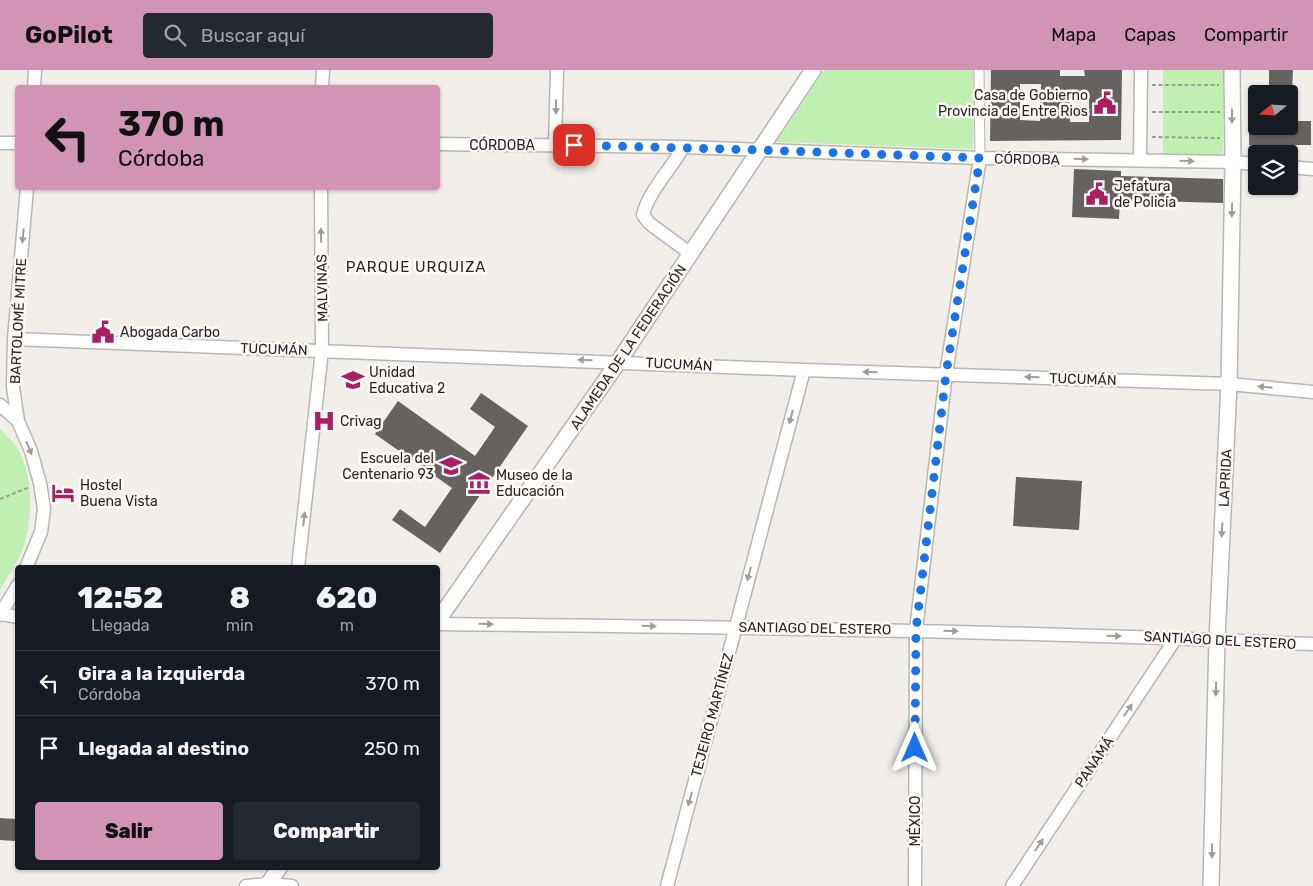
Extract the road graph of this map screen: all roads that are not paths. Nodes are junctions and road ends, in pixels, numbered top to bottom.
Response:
1 (35, 70) edge
2 (322, 70) edge
3 (557, 70) edge
4 (813, 70) edge
5 (979, 70) edge
6 (1141, 70) edge
7 (1232, 77) edge
8 (34, 85) edge
9 (322, 85) edge
10 (0, 143) edge
11 (15, 143) edge
12 (440, 144) edge
13 (555, 145) junction
14 (683, 147) junction
15 (759, 150) junction
16 (980, 158) junction
17 (1140, 160) junction
18 (1233, 162) junction
19 (1248, 163) edge
20 (1298, 168) edge
21 (1313, 169) edge
22 (27, 190) edge
23 (320, 190) edge
24 (691, 254) junction
25 (14, 339) junction
26 (322, 350) junction
27 (619, 362) junction
28 (804, 370) junction
29 (946, 374) junction
30 (1229, 384) junction
31 (1313, 392) edge
32 (0, 405) edge
33 (18, 421) junction
34 (27, 565) edge
35 (298, 565) edge
36 (15, 590) edge
37 (0, 614) edge
38 (15, 616) edge
39 (440, 619) edge
40 (440, 622) edge
41 (735, 627) junction
42 (916, 630) junction
43 (1176, 638) junction
44 (1217, 640) junction
45 (1313, 644) edge
46 (278, 870) edge
47 (268, 885) edge
48 (246, 886) edge
49 (292, 886) edge
50 (667, 886) edge
51 (915, 886) edge
52 (1012, 886) edge
53 (1211, 886) edge

1 - 8 street
2 - 9 street
3 -> 13 street
4 - 15 street, ALAMEDA DE LA FEDERACIÓN
5 - 16 street, MÉXICO
6 - 17 street
7 -> 18 street, LAPRIDA
10 - 11 street
12 - 13 street, CÓRDOBA
13 - 14 street, CÓRDOBA
14 - 15 street, CÓRDOBA
14 - 24 street
15 - 16 street, CÓRDOBA
15 - 24 street, ALAMEDA DE LA FEDERACIÓN
16 -> 17 street, CÓRDOBA
16 - 29 street, MÉXICO
17 -> 18 street, CÓRDOBA
18 - 19 street, CÓRDOBA
18 -> 30 street, LAPRIDA
20 - 21 street
22 -> 25 street, BARTOLOMÉ MITRE
26 -> 23 street, MALVINAS
24 - 27 street, ALAMEDA DE LA FEDERACIÓN
25 - 26 street, TUCUMÁN
25 - 33 street, BARTOLOMÉ MITRE
27 -> 26 street, TUCUMÁN
35 -> 26 street, MALVINAS
27 - 28 street, TUCUMÁN
27 - 39 street, ALAMEDA DE LA FEDERACIÓN
29 -> 28 street, TUCUMÁN
28 -> 41 street, TEJEIRO MARTÍNEZ
30 -> 29 street, TUCUMÁN
29 - 42 street, MÉXICO
31 -> 30 street, TUCUMÁN
30 -> 44 street, LAPRIDA
32 - 33 street
33 -> 34 street, BARTOLOMÉ MITRE
36 - 37 street
37 - 38 street
40 -> 41 street, SANTIAGO DEL ESTERO
41 - 42 street, SANTIAGO DEL ESTERO
41 -> 50 street, TEJEIRO MARTÍNEZ
42 -> 43 street, SANTIAGO DEL ESTERO
42 - 51 street, MÉXICO
43 - 44 street, SANTIAGO DEL ESTERO
52 -> 43 street, PANAMÁ
44 - 45 street, SANTIAGO DEL ESTERO
44 -> 53 street, LAPRIDA
46 - 47 street
47 - 48 street
47 - 49 street

